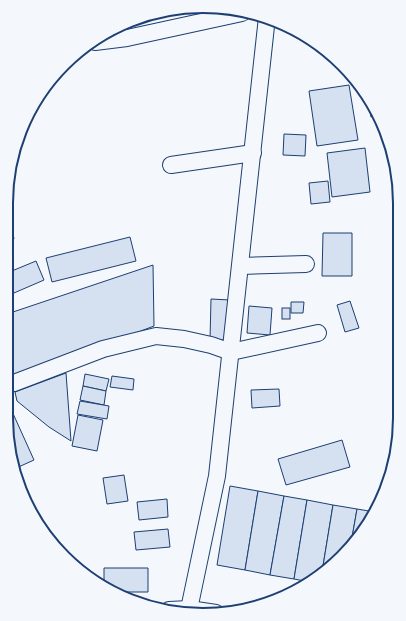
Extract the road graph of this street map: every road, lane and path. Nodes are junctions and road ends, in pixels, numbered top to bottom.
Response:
1 (231, 15) edge
2 (266, 24) edge
3 (103, 41) edge
4 (253, 153) junction
5 (171, 165) dead end
6 (306, 264) dead end
7 (241, 266) junction
8 (318, 333) dead end
9 (231, 352) junction
10 (14, 383) dead end
11 (189, 608) edge

1 - 3 street
2 - 4 street
4 - 5 street
4 - 7 street
6 - 7 street
7 - 9 street
8 - 9 street
9 - 10 street
9 - 11 street

